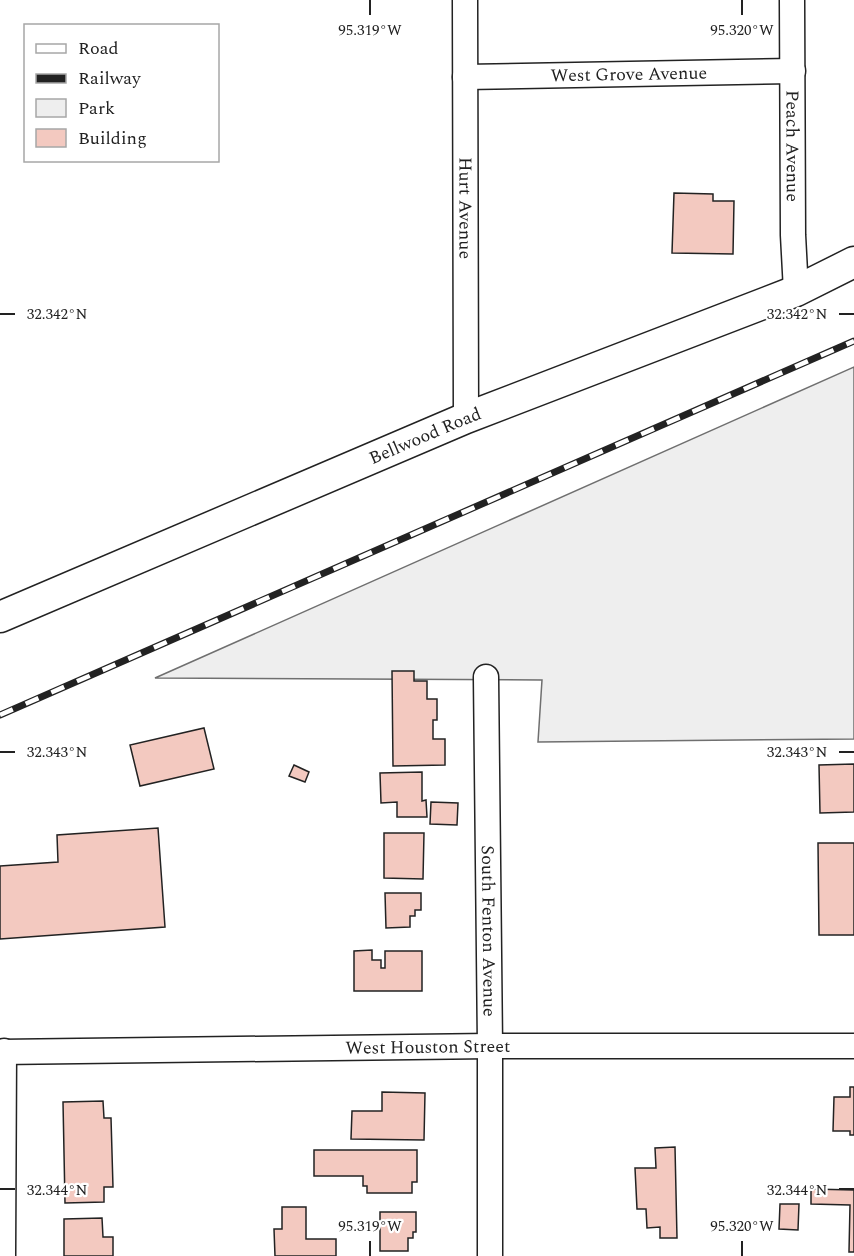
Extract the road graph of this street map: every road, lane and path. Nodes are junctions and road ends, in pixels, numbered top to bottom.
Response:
1 (465, 0) edge
2 (792, 0) edge
3 (794, 71) junction
4 (465, 77) junction
5 (854, 262) edge
6 (796, 291) junction
7 (466, 418) junction
8 (0, 617) edge
9 (486, 678) dead end
10 (490, 1046) junction
11 (854, 1046) edge
12 (2, 1052) edge
13 (3, 1256) edge
14 (490, 1256) edge

1 - 4 street, Hurt Avenue
2 - 3 street, Peach Avenue
3 - 4 street, West Grove Avenue
3 - 6 street, Peach Avenue
4 - 7 street, Hurt Avenue
5 - 6 street, Bellwood Road
6 - 7 street, Bellwood Road
7 - 8 street, Bellwood Road
9 - 10 street, South Fenton Avenue
10 - 11 street, West Houston Street
10 - 12 street, West Houston Street
10 - 14 street, South Fenton Avenue
12 - 13 street

